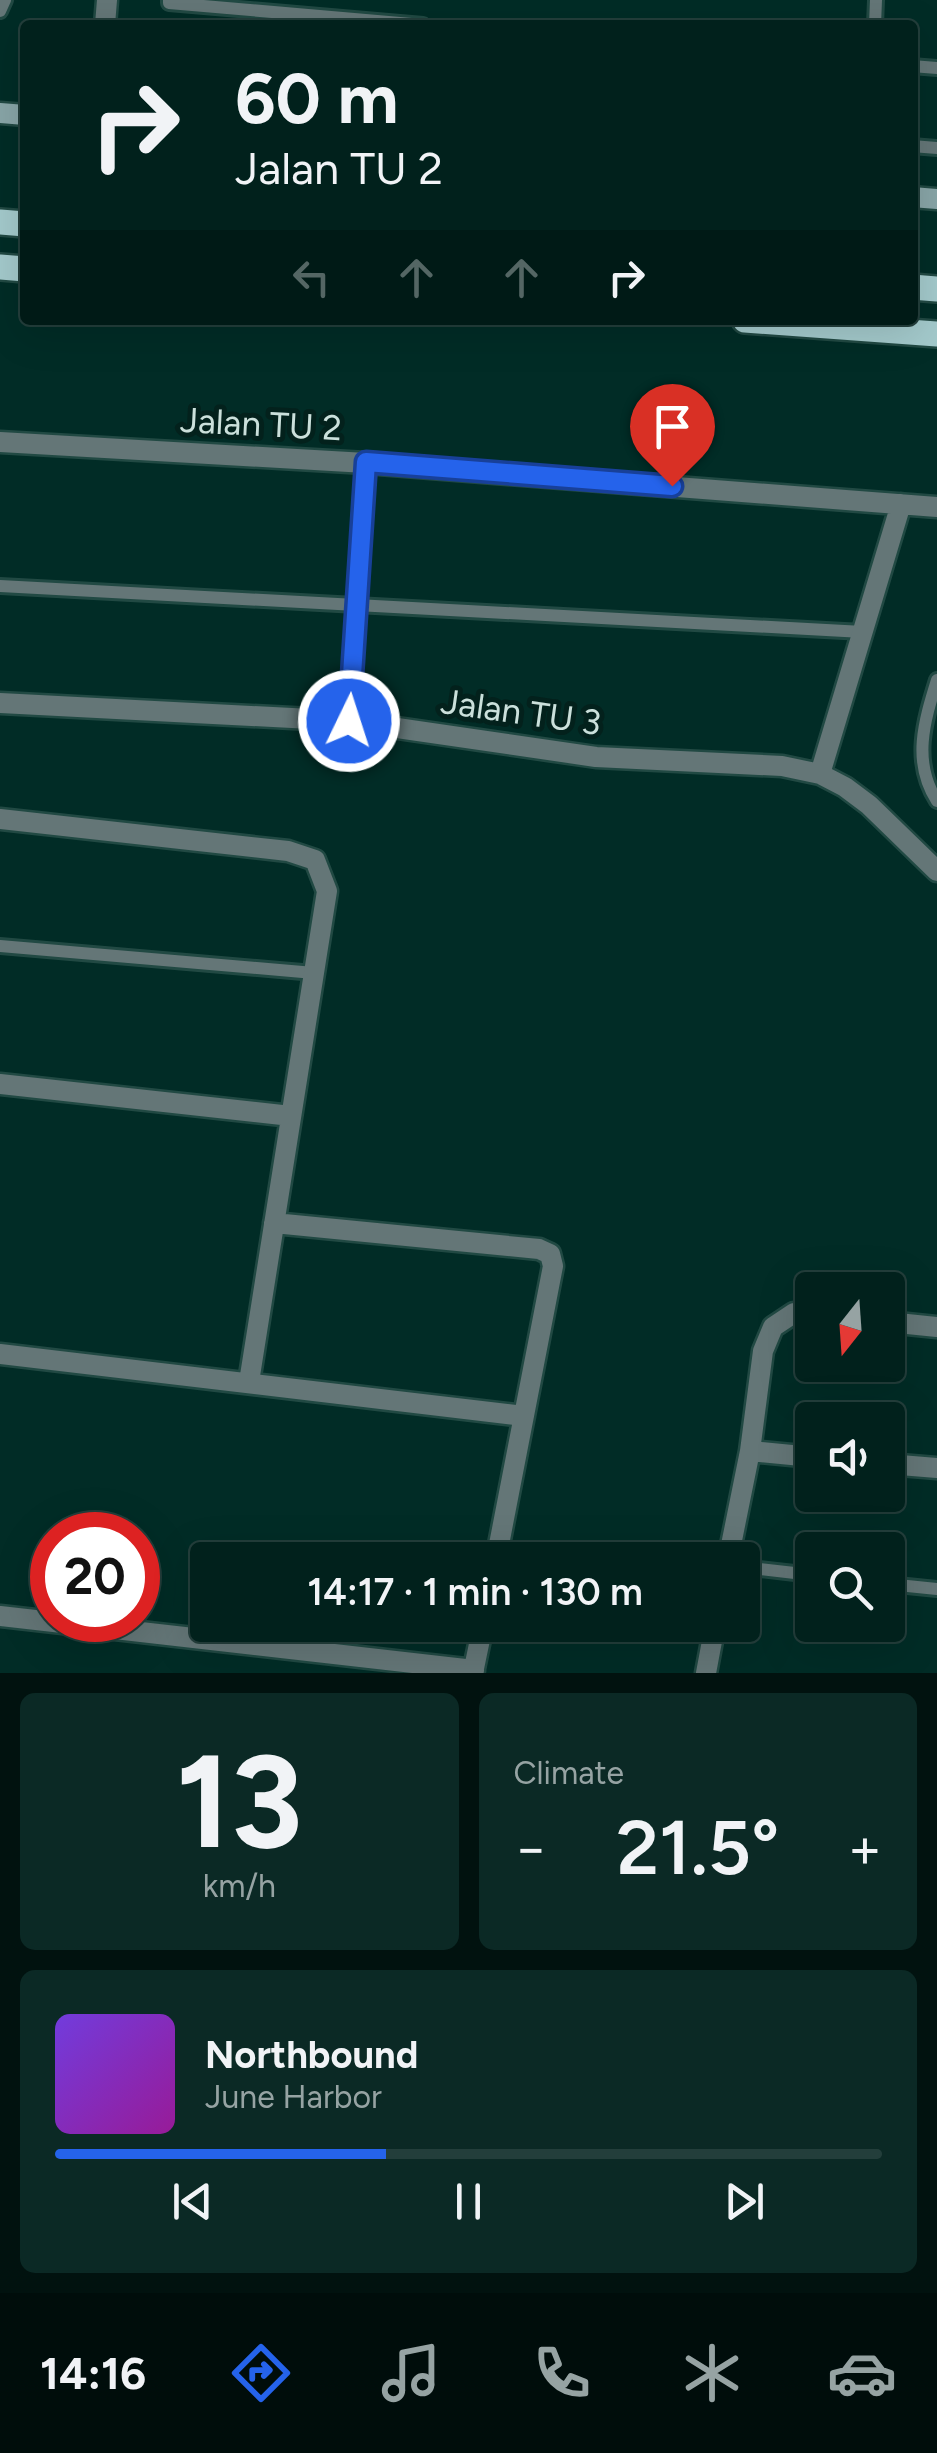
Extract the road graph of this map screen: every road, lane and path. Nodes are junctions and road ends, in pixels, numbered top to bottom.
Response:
1 (5, 0) edge
2 (169, 0) edge
3 (0, 11) edge
4 (325, 20) edge
5 (814, 325) edge
6 (937, 334) edge
7 (0, 442) edge
8 (366, 462) junction
9 (901, 504) junction
10 (937, 507) edge
11 (0, 586) edge
12 (357, 604) junction
13 (863, 632) junction
14 (937, 680) edge
15 (0, 703) edge
16 (349, 721) junction
17 (820, 774) junction
18 (937, 801) edge
19 (0, 819) edge
20 (937, 870) edge
21 (0, 946) edge
22 (314, 973) junction
23 (0, 1084) edge
24 (292, 1116) junction
25 (274, 1224) junction
26 (795, 1313) edge
27 (905, 1324) edge
28 (937, 1327) edge
29 (0, 1354) edge
30 (249, 1382) junction
31 (524, 1416) junction
32 (750, 1451) junction
33 (795, 1455) edge
34 (905, 1465) edge
35 (937, 1468) edge
36 (500, 1542) edge
37 (732, 1542) edge
38 (760, 1569) edge
39 (795, 1573) edge
40 (905, 1586) edge
41 (937, 1590) edge
42 (0, 1616) edge
43 (479, 1642) edge
44 (712, 1642) edge
45 (473, 1671) edge
46 (706, 1673) edge

1 - 3 lane
2 - 4 lane
5 - 6 main road
7 - 8 street, Jalan TU 2
8 - 9 street, Jalan TU 2
8 - 12 lane
9 - 10 street, Jalan TU 2
9 - 13 street
11 - 12 lane
12 - 13 lane
12 - 16 lane
13 - 17 street
14 - 18 lane
15 - 16 street, Jalan TU 3
16 - 17 street, Jalan TU 3
17 - 20 street, Jalan TU 3
19 - 22 street
21 - 22 lane
22 - 24 street
23 - 24 street
24 - 25 street
25 - 30 street
25 - 31 street
26 - 32 street
27 - 28 street
29 - 30 street
30 - 31 street
31 - 36 street
32 - 33 street
32 - 37 street
34 - 35 street
38 - 39 lane
40 - 41 lane
42 - 45 street
43 - 45 street
44 - 46 street

